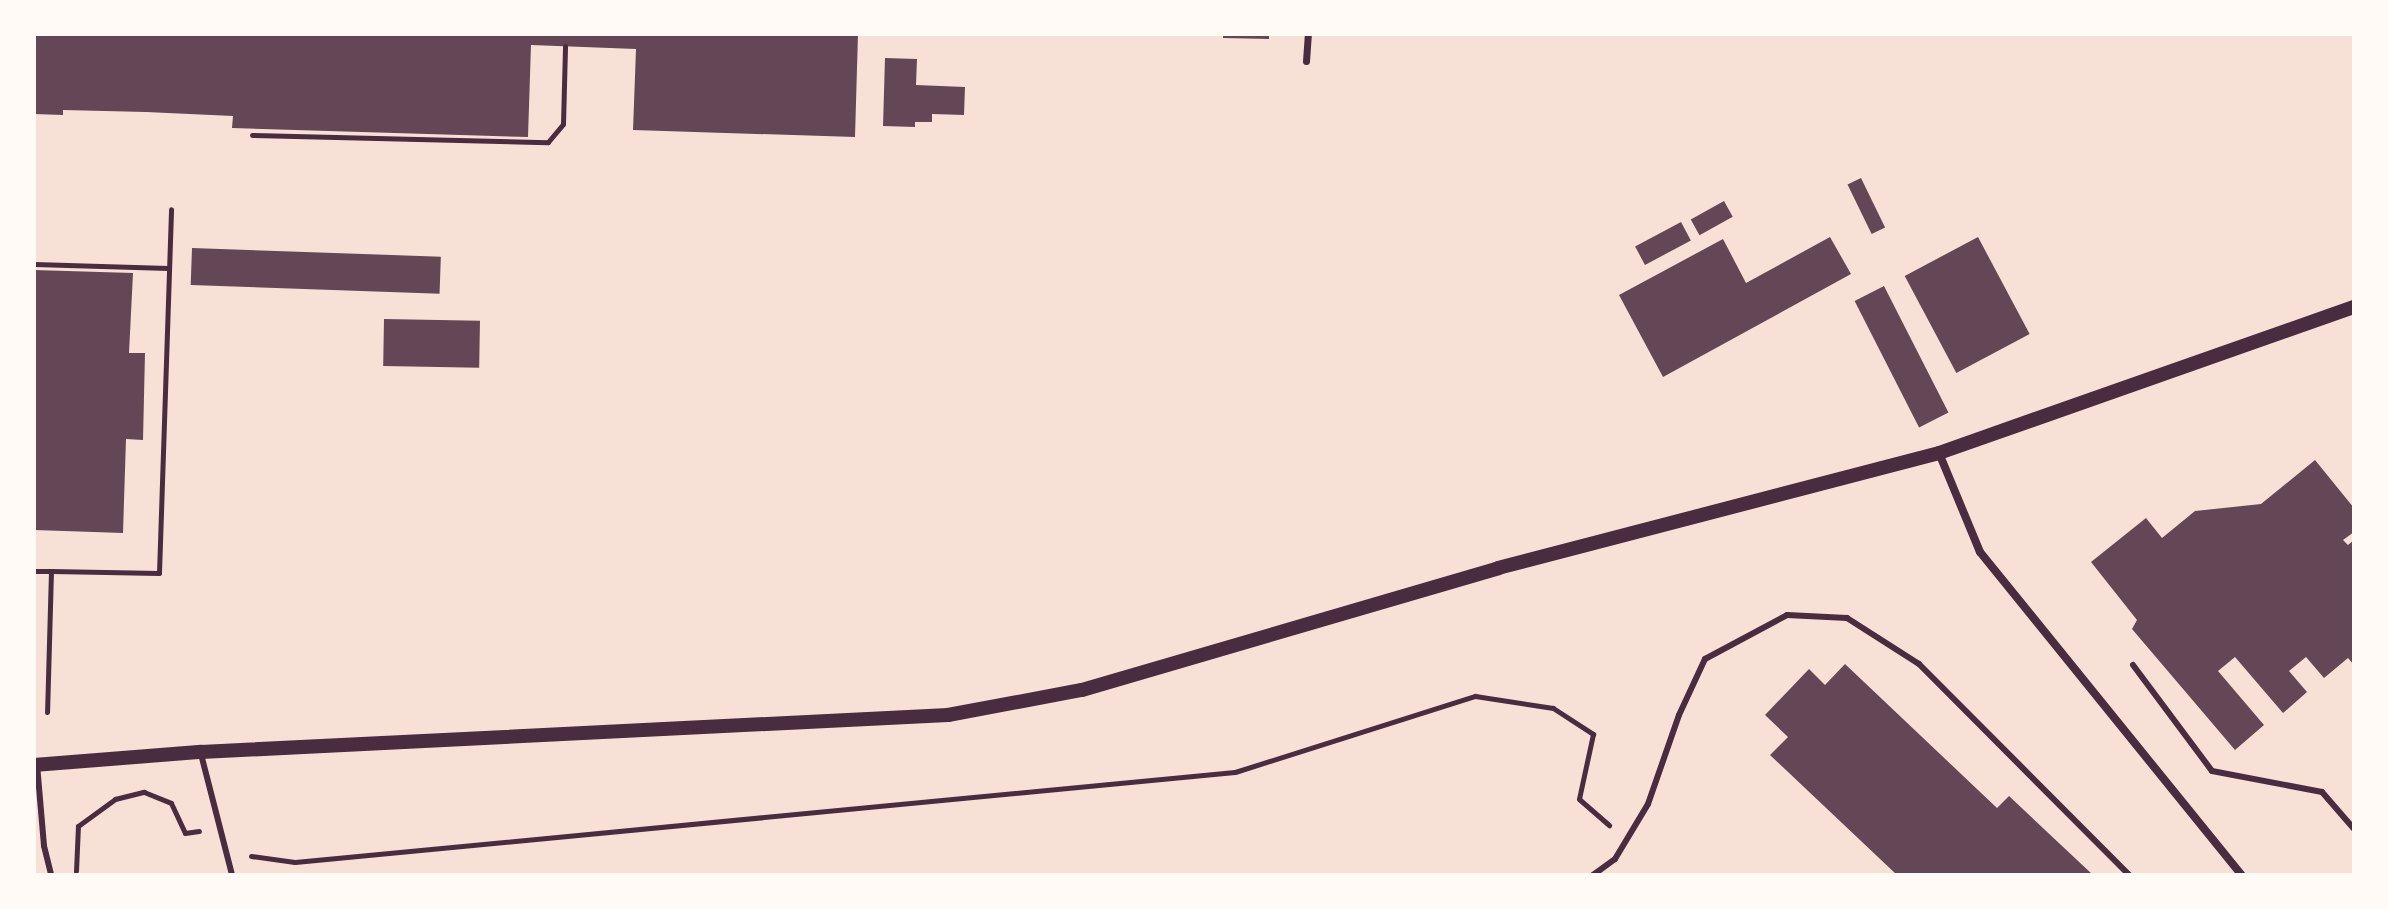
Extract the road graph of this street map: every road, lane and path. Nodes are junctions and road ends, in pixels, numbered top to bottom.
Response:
1 (1308, 34) edge
2 (565, 46) dead end
3 (1306, 61) dead end
4 (252, 135) dead end
5 (171, 209) dead end
6 (34, 264) edge
7 (168, 268) junction
8 (2354, 307) edge
9 (1939, 453) junction
10 (34, 571) edge
11 (51, 571) junction
12 (2133, 665) dead end
13 (47, 712) dead end
14 (201, 752) junction
15 (35, 765) edge
16 (220, 829) junction
17 (2354, 829) edge
18 (1627, 840) junction
19 (226, 853) junction
20 (51, 875) edge
21 (76, 875) edge
22 (232, 875) edge
23 (1593, 875) edge
24 (2129, 875) edge
25 (2242, 875) edge

1 - 3 street
2 - 4 path
5 - 7 path
6 - 7 path
7 - 11 path
8 - 9 street
9 - 14 street
9 - 25 street
10 - 11 path
11 - 13 path
12 - 17 lane
14 - 15 street
14 - 16 lane
15 - 20 lane
16 - 19 lane
16 - 21 path
18 - 19 path
18 - 23 lane
18 - 24 lane
19 - 22 lane

